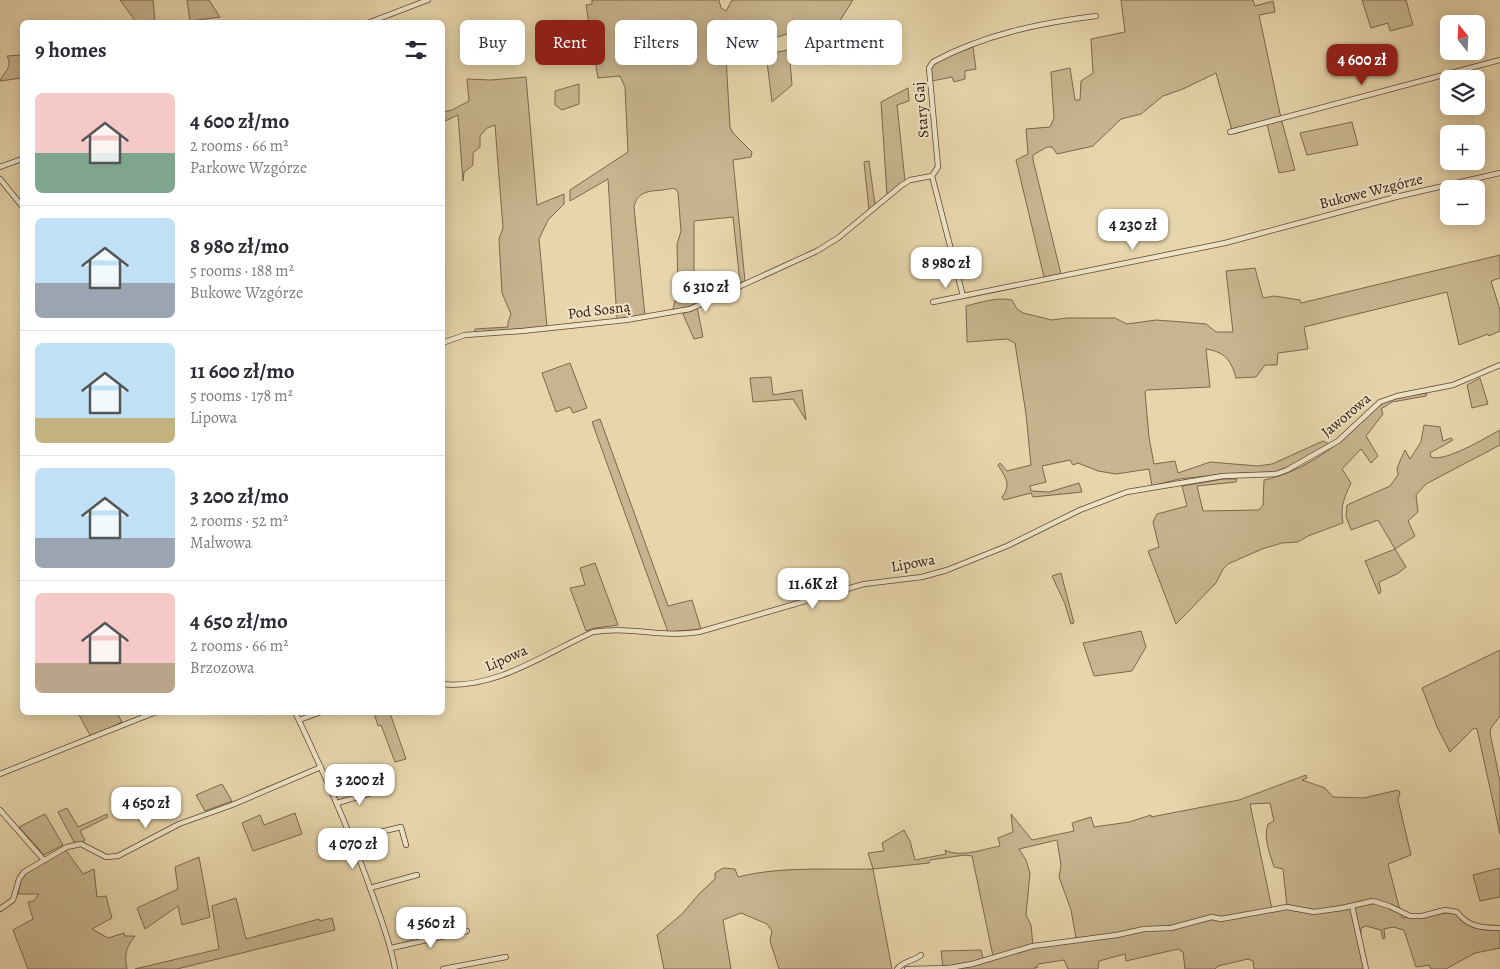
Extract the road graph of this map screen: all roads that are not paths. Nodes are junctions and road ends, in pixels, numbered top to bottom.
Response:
1 (428, 0) edge
2 (1096, 16) dead end
3 (375, 20) edge
4 (1500, 60) edge
5 (1230, 132) dead end
6 (20, 160) edge
7 (0, 167) edge
8 (1500, 173) edge
9 (932, 176) junction
10 (0, 179) edge
11 (20, 204) edge
12 (963, 296) junction
13 (933, 302) dead end
14 (445, 342) edge
15 (1500, 365) edge
16 (1179, 483) joint
17 (445, 684) edge
18 (148, 715) edge
19 (297, 715) edge
20 (313, 715) edge
21 (299, 720) junction
22 (321, 767) junction
23 (0, 774) edge
24 (378, 791) dead end
25 (337, 803) junction
26 (0, 810) edge
27 (351, 839) junction
28 (406, 845) dead end
29 (43, 859) junction
30 (417, 875) dead end
31 (370, 888) junction
32 (1352, 906) junction
33 (0, 909) edge
34 (1500, 928) edge
35 (467, 931) dead end
36 (391, 948) junction
37 (921, 955) dead end
38 (506, 957) dead end
39 (395, 969) edge
40 (443, 969) edge
41 (897, 969) edge
42 (907, 969) edge
43 (1366, 969) edge

1 - 3 street
2 - 9 street, Stary Gaj
4 - 5 street
6 - 7 street
8 - 12 street, Bukowe Wzgórze
9 - 12 street
9 - 14 street, Pod Sosną
10 - 11 street
12 - 13 street, Bukowe Wzgórze
15 - 16 street, Jaworowa
16 - 17 street, Lipowa
18 - 23 street
19 - 21 street
20 - 21 street
21 - 22 street
22 - 25 street
22 - 29 street
24 - 25 street
25 - 27 street
26 - 29 street
27 - 28 street
27 - 31 street
29 - 33 street
30 - 31 street
31 - 36 street
32 - 34 street
32 - 42 street
32 - 43 street
35 - 36 street
36 - 39 street
37 - 41 street
38 - 40 street

